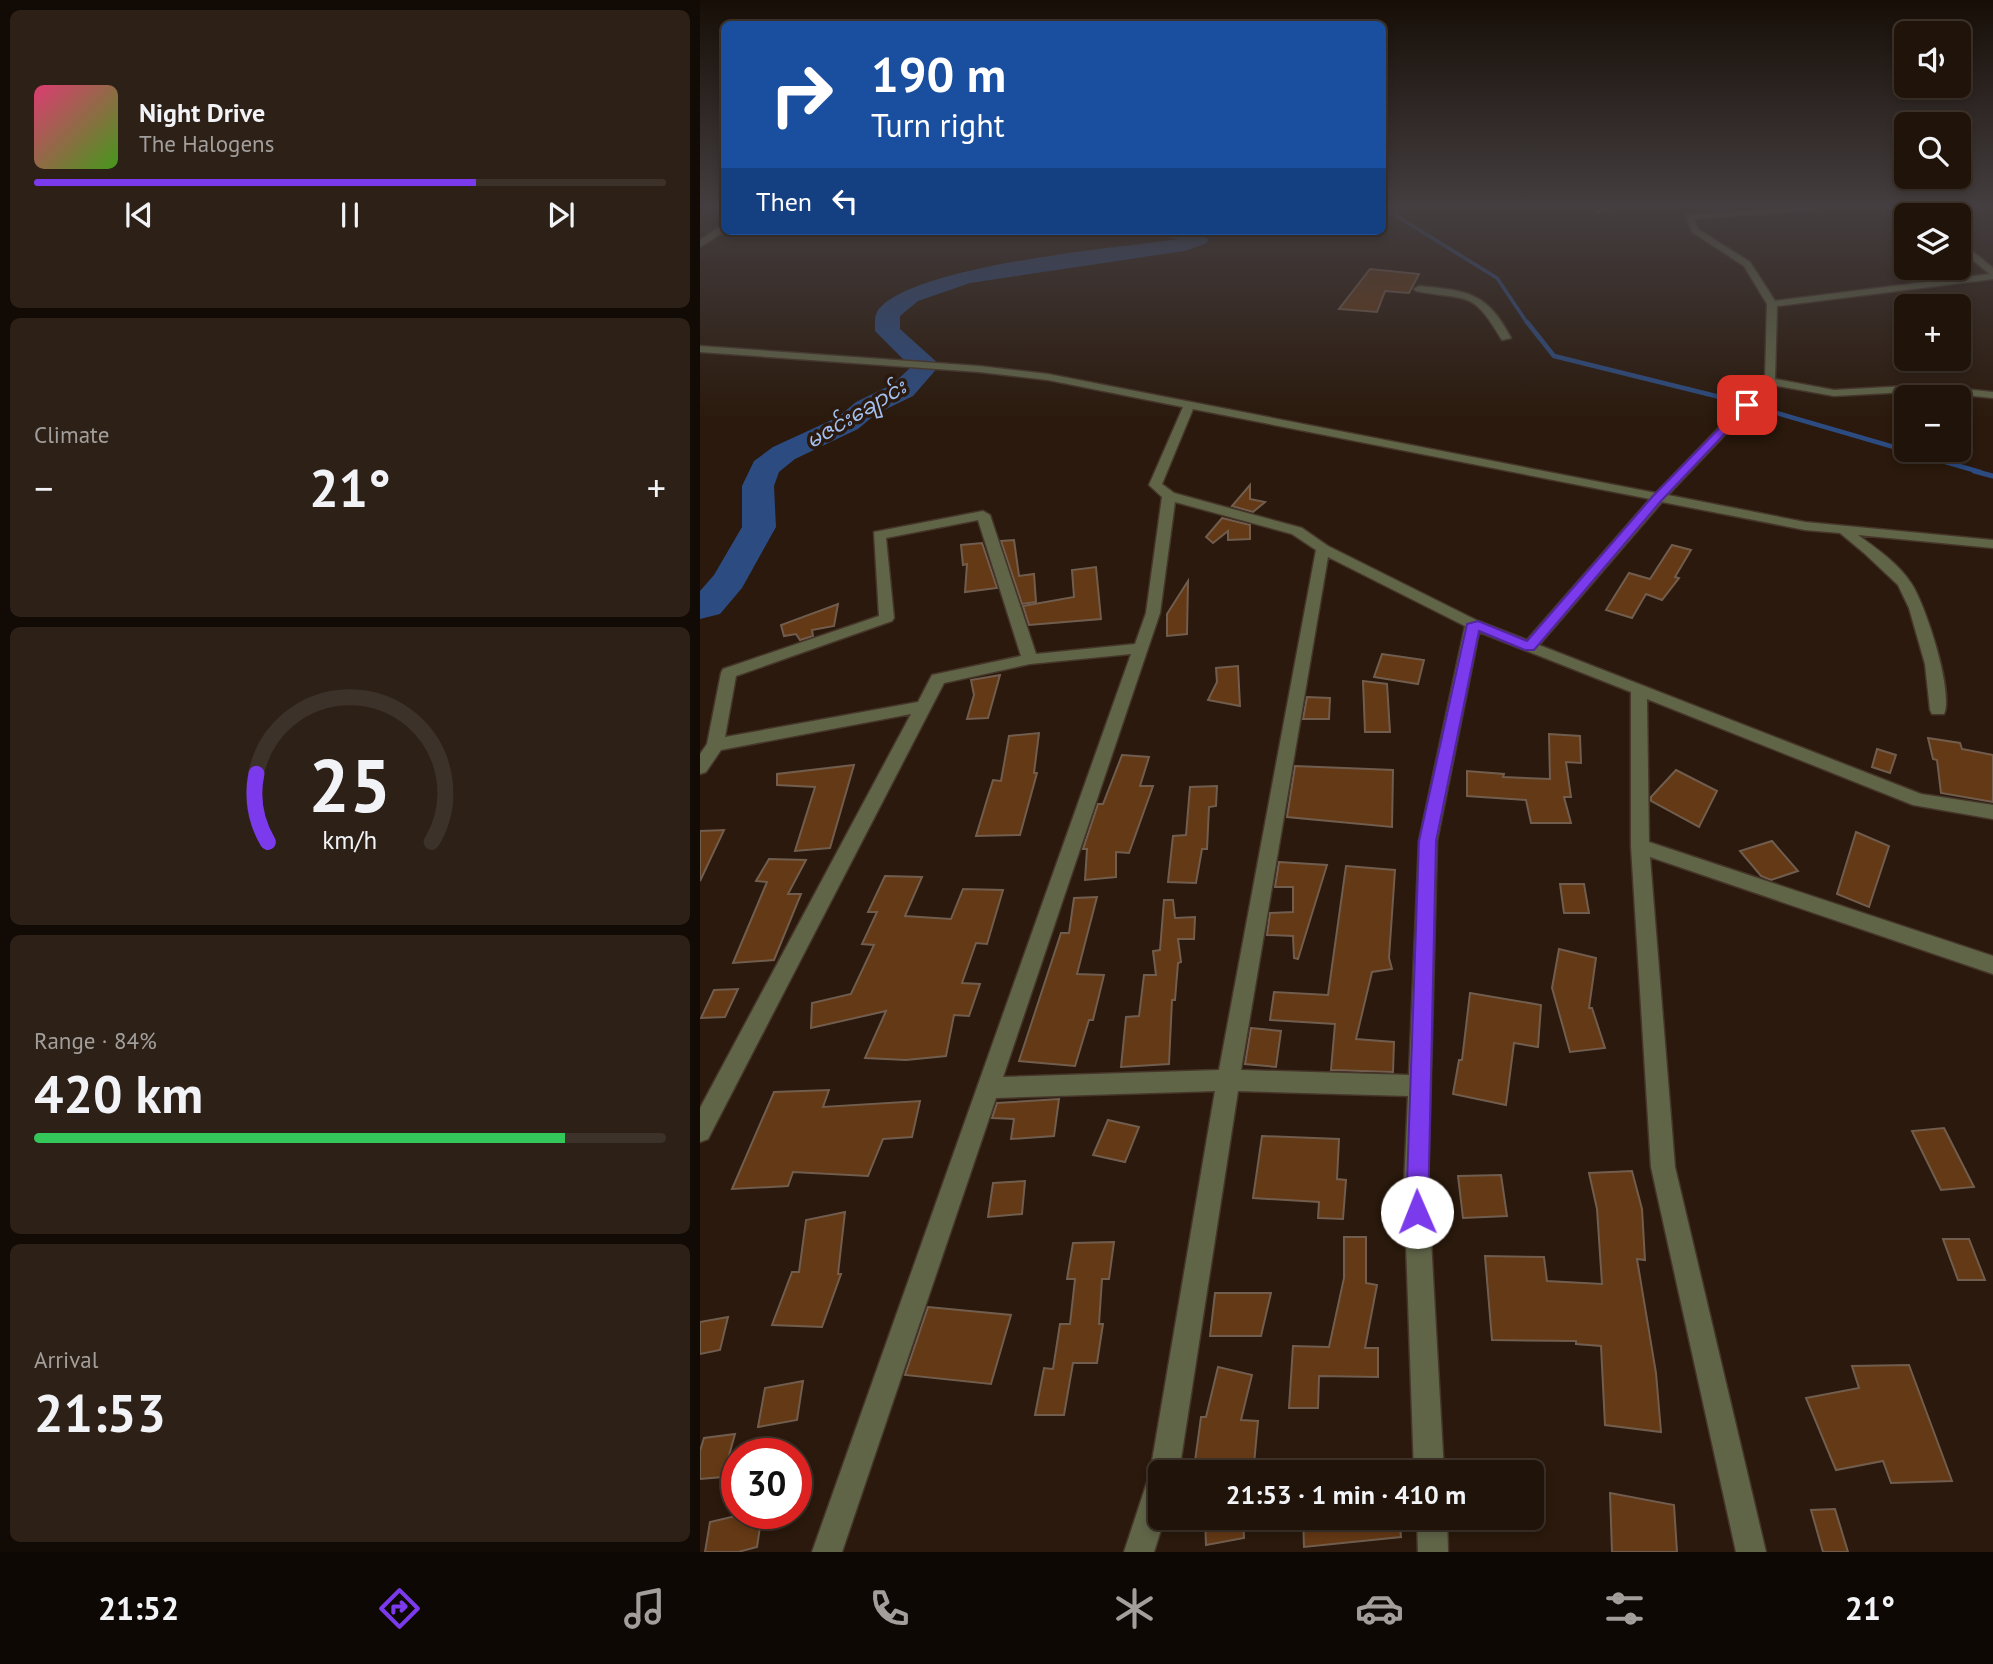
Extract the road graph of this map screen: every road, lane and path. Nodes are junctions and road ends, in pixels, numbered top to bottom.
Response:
1 (1755, 277) edge
2 (1968, 277) edge
3 (1419, 289) dead end
4 (1772, 304) junction
5 (1507, 338) dead end
6 (700, 349) edge
7 (1770, 381) junction
8 (1993, 395) edge
9 (1189, 405) junction
10 (1169, 496) junction
11 (1657, 499) junction
12 (1842, 530) junction
13 (1993, 544) edge
14 (1323, 549) junction
15 (1474, 624) junction
16 (1530, 647) junction
17 (1141, 648) junction
18 (1030, 659) junction
19 (1639, 690) junction
20 (924, 706) junction
21 (1938, 710) dead end
22 (715, 745) junction
23 (700, 768) edge
24 (1993, 812) edge
25 (1640, 846) junction
26 (1993, 965) edge
27 (1228, 1080) junction
28 (1419, 1086) junction
29 (990, 1088) junction
30 (700, 1131) edge
31 (1166, 1460) edge
32 (1428, 1460) edge
33 (1148, 1522) edge
34 (1432, 1530) edge
35 (827, 1552) edge
36 (1139, 1552) edge
37 (1433, 1552) edge
38 (1751, 1552) edge

1 - 4 street
2 - 4 street
3 - 5 street
4 - 7 street
6 - 9 street
7 - 8 street
7 - 11 street
9 - 10 street
9 - 11 street
10 - 14 street
10 - 17 street
11 - 12 street
11 - 16 street
12 - 13 street
12 - 21 street
14 - 15 street
14 - 27 street
15 - 16 street
15 - 28 street
16 - 19 street
17 - 18 street
17 - 29 street
18 - 20 street
18 - 22 street
19 - 24 street
19 - 25 street
20 - 22 street
20 - 30 street
22 - 23 street
25 - 26 street
25 - 38 street
27 - 28 street
27 - 29 street
27 - 31 street
28 - 32 street
29 - 35 street
33 - 36 street
34 - 37 street

